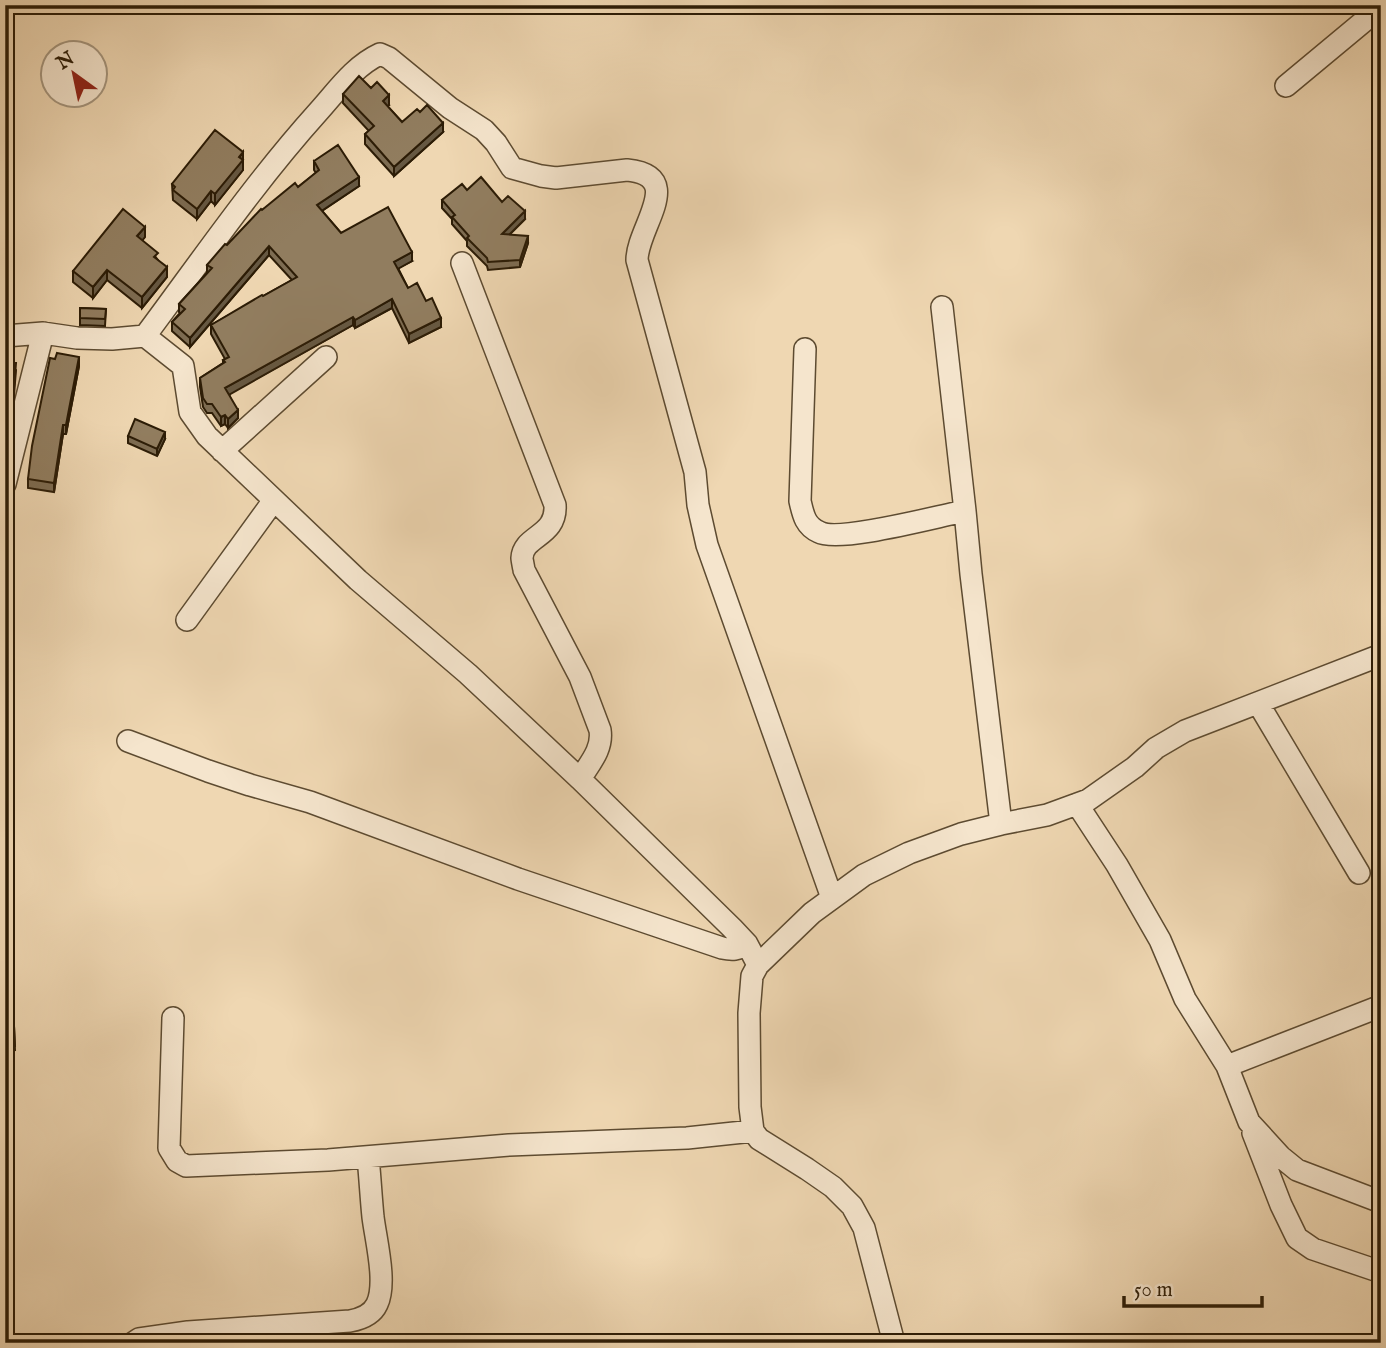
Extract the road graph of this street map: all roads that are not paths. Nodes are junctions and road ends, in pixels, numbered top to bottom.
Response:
1 (1381, 7) edge
2 (1286, 86) dead end
3 (462, 263) dead end
4 (942, 307) dead end
5 (43, 333) junction
6 (5, 336) edge
7 (145, 336) junction
8 (805, 349) dead end
9 (326, 357) dead end
10 (222, 451) junction
11 (5, 484) edge
12 (274, 500) junction
13 (965, 511) junction
14 (187, 620) dead end
15 (1381, 655) edge
16 (1258, 703) junction
17 (128, 741) dead end
18 (580, 779) junction
19 (1077, 804) junction
20 (1001, 824) junction
21 (1359, 873) dead end
22 (832, 898) junction
23 (747, 944) junction
24 (758, 965) junction
25 (1381, 1006) edge
26 (173, 1018) dead end
27 (1227, 1066) junction
28 (1249, 1122) junction
29 (753, 1131) junction
30 (368, 1157) junction
31 (1381, 1202) edge
32 (1381, 1272) edge
33 (134, 1343) edge
34 (894, 1343) edge

1 - 2 street
3 - 18 street
4 - 13 street
5 - 6 street
5 - 7 street
5 - 11 street
7 - 10 street
7 - 22 street
8 - 13 street
9 - 10 street
10 - 12 street
12 - 14 street
12 - 18 street
13 - 20 street
15 - 16 street
16 - 19 street
16 - 21 street
17 - 23 street
18 - 23 street
19 - 20 street
19 - 27 street
20 - 22 street
22 - 24 street
23 - 24 street
24 - 29 street
25 - 27 street
26 - 30 street
27 - 28 street
28 - 31 street
28 - 32 street
29 - 30 street
29 - 34 street
30 - 33 street

